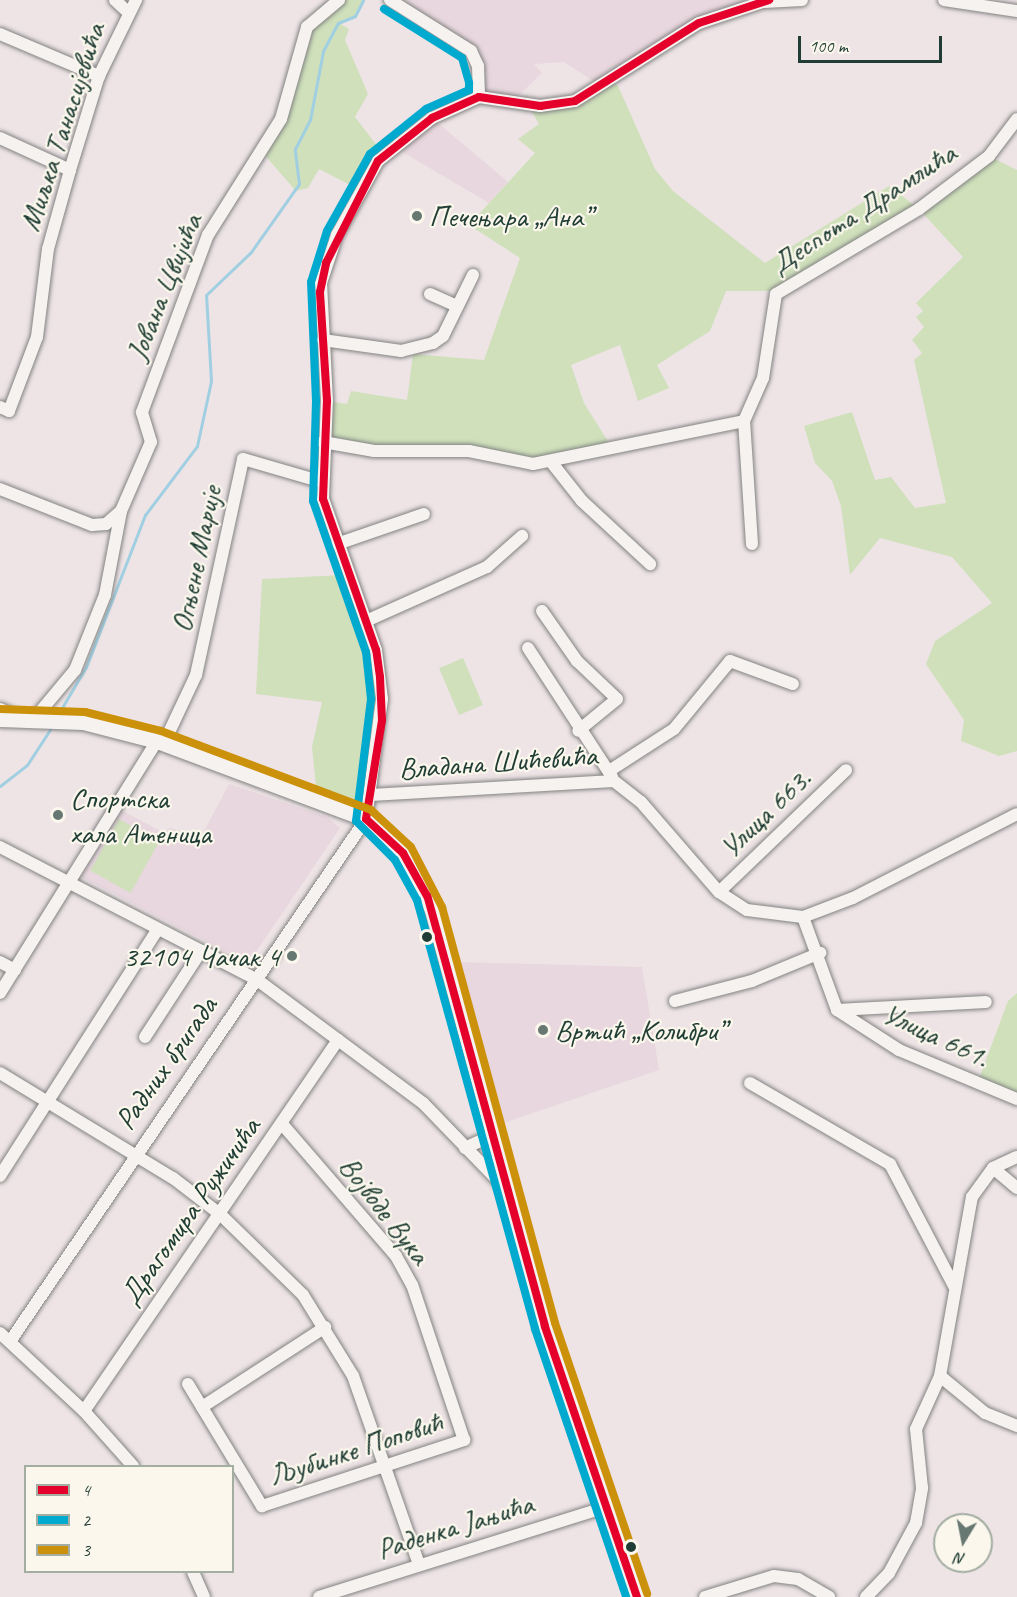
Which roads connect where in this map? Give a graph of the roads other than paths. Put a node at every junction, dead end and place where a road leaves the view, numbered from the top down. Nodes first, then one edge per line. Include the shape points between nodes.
1 (115, 0) edge
2 (136, 0) edge
3 (339, 0) edge
4 (390, 0) edge
5 (802, 0) edge
6 (944, 0) edge
7 (766, 1) edge
8 (1017, 11) edge
9 (128, 12) junction
10 (0, 34) edge
11 (99, 76) junction
12 (479, 97) junction
13 (1017, 119) edge
14 (0, 138) edge
15 (70, 170) junction
16 (473, 275) dead end
17 (430, 294) dead end
18 (457, 306) junction
19 (323, 340) junction
20 (5, 409) edge
21 (744, 421) junction
22 (323, 442) junction
23 (552, 463) junction
24 (322, 482) junction
25 (0, 489) edge
26 (121, 511) junction
27 (424, 514) dead end
28 (522, 536) dead end
29 (337, 544) junction
30 (752, 544) dead end
31 (650, 564) dead end
32 (542, 611) dead end
33 (366, 621) junction
34 (528, 648) dead end
35 (793, 684) dead end
36 (0, 709) edge
37 (0, 719) edge
38 (31, 719) junction
39 (578, 731) junction
40 (160, 742) junction
41 (846, 770) dead end
42 (612, 776) junction
43 (371, 795) junction
44 (1017, 814) edge
45 (366, 819) junction
46 (0, 847) edge
47 (69, 882) junction
48 (719, 892) junction
49 (803, 917) junction
50 (158, 929) junction
51 (201, 951) junction
52 (820, 953) junction
53 (0, 962) edge
54 (15, 970) junction
55 (256, 979) junction
56 (0, 993) edge
57 (675, 1001) dead end
58 (986, 1002) dead end
59 (837, 1010) junction
60 (145, 1037) dead end
61 (338, 1040) junction
62 (0, 1073) edge
63 (750, 1083) dead end
64 (47, 1099) junction
65 (1017, 1099) edge
66 (282, 1124) junction
67 (491, 1136) junction
68 (465, 1148) junction
69 (135, 1153) junction
70 (1017, 1157) edge
71 (993, 1168) junction
72 (0, 1176) edge
73 (1017, 1188) edge
74 (506, 1190) junction
75 (220, 1214) junction
76 (955, 1289) junction
77 (325, 1327) junction
78 (6, 1336) edge
79 (940, 1376) junction
80 (188, 1384) dead end
81 (202, 1407) junction
82 (84, 1411) junction
83 (1016, 1424) edge
84 (464, 1440) joint
85 (131, 1465) edge
86 (384, 1469) junction
87 (607, 1507) junction
88 (418, 1562) junction
89 (193, 1573) edge
90 (204, 1597) edge
91 (319, 1597) edge
92 (637, 1597) edge
93 (705, 1597) edge
94 (829, 1597) edge
95 (866, 1597) edge

1 - 9 street
2 - 9 street, Миљка Танасијевића
3 - 26 street, Јована Цвијића via 307,27 281,119 208,235 142,412 151,442
4 - 12 street via 471,51 478,66
5 - 7 street
6 - 8 street
7 - 12 street via 699,23 575,101 540,106
9 - 11 street, Миљка Танасијевића
10 - 11 street
11 - 15 street, Миљка Танасијевића
12 - 19 street via 410,133 378,161 360,190 322,274
13 - 21 street, Деспота Драмлића via 989,156 919,209 776,294 764,378
14 - 15 street
15 - 20 street, Миљка Танасијевића via 48,249 37,337
16 - 18 street
17 - 18 street
18 - 19 street via 438,340 408,351
19 - 22 street
21 - 23 street
21 - 30 street, Деспота Драмлића
22 - 23 street via 374,451 469,451 513,463
22 - 24 street
23 - 31 street via 582,501
24 - 29 street
24 - 40 street, Огњене Марије via 243,459 196,675
25 - 26 street via 92,525 106,524
26 - 38 street, Јована Цвијића via 105,595 75,670
27 - 29 street
28 - 33 street via 487,567
29 - 33 street
32 - 39 street via 577,661 616,699
33 - 43 street via 382,699
34 - 39 street
35 - 42 street via 730,661 674,729
36 - 38 street
37 - 38 main road
38 - 40 main road via 67,721
39 - 42 street
40 - 45 main road
40 - 47 street
41 - 48 street, Улица 663.
42 - 43 street, Владана Шићевића
42 - 48 street, Владана Шићевића via 641,802
43 - 45 street
44 - 49 street, Владана Шићевића via 853,898
45 - 55 street, Радних бригада
45 - 67 main road via 403,853 427,896
46 - 47 street
47 - 50 street
47 - 54 street
48 - 49 street, Владана Шићевића via 747,910
49 - 52 street, Улица 661.
50 - 51 street
50 - 64 street
51 - 55 street
51 - 60 street
52 - 57 street via 752,981
52 - 59 street, Улица 661. via 823,984
53 - 54 street
54 - 56 street
55 - 61 street
55 - 69 street, Радних бригада
58 - 59 street, Улица 661.
59 - 65 street, Улица 661. via 898,1050
61 - 66 street, Драгомира Ружичића
61 - 68 street via 423,1103
62 - 64 street
63 - 76 street via 890,1164
64 - 69 street
64 - 72 street
66 - 75 street, Драгомира Ружичића
66 - 84 street, Војводе Вука via 396,1256 412,1285
67 - 68 street
67 - 74 main road
68 - 74 street
69 - 75 street
69 - 78 street, Радних бригада
70 - 71 street
71 - 73 street
71 - 76 street via 972,1197 958,1249
74 - 87 main road
75 - 77 street via 303,1295
75 - 82 street, Драгомира Ружичића
76 - 79 street
77 - 81 street
77 - 86 street via 353,1376
78 - 82 street
79 - 83 street via 985,1413
79 - 95 street via 916,1429 922,1488 916,1523 889,1573
80 - 81 street, Љубинке Поповић
81 - 86 street, Љубинке Поповић via 262,1506
82 - 85 street
84 - 86 street, Љубинке Поповић
86 - 88 street
87 - 88 street, Раденка Јањића
87 - 92 main road
88 - 91 street, Раденка Јањића
89 - 90 street
93 - 94 street via 774,1576 798,1579

